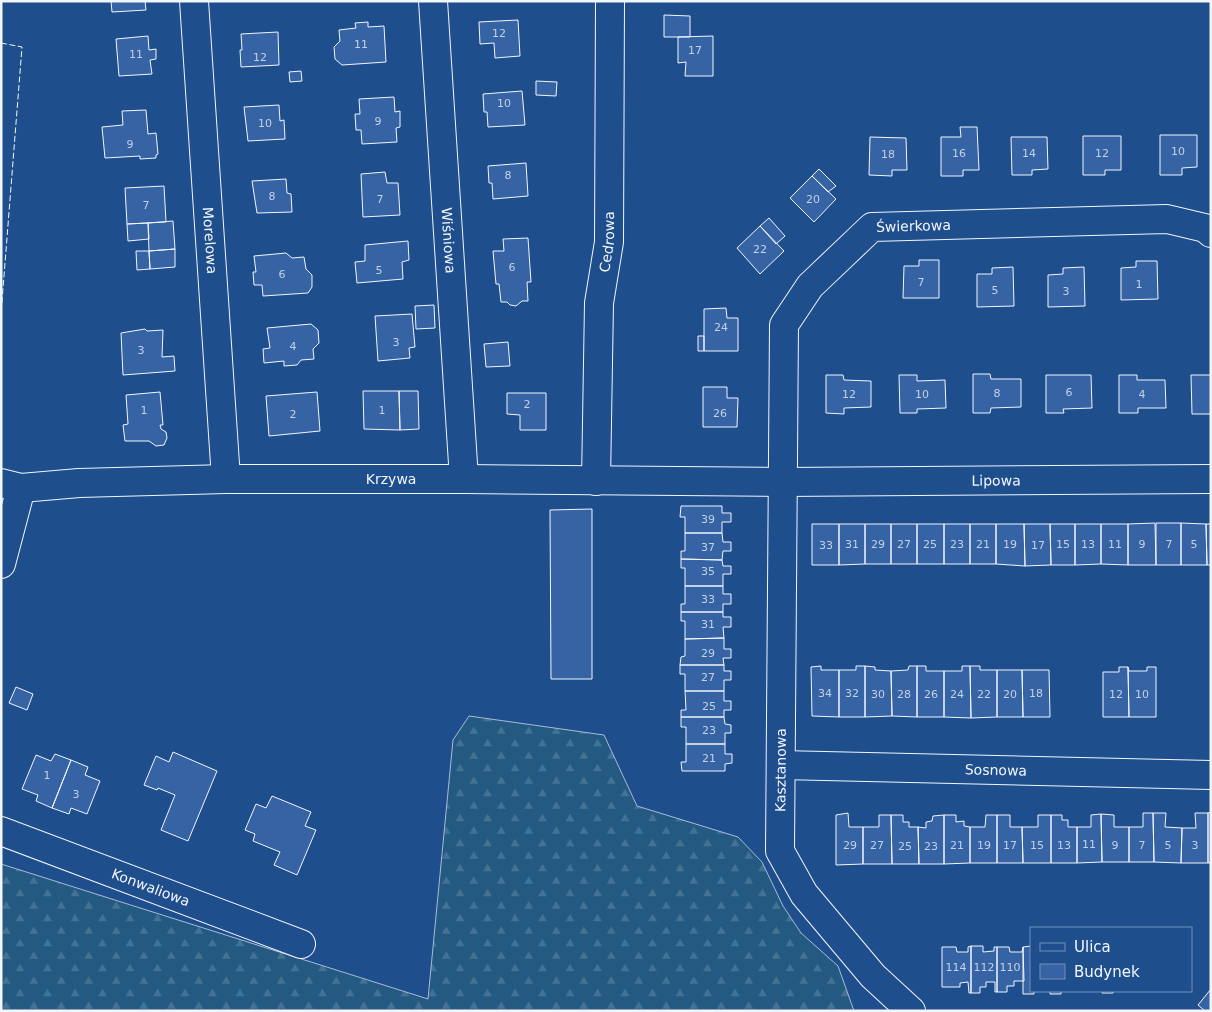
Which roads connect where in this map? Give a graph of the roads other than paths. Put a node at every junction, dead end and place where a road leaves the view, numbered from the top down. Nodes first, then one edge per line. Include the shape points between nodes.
1 (194, 1) edge
2 (433, 1) edge
3 (610, 1) edge
4 (1211, 232) edge
5 (1211, 478) edge
6 (226, 479) junction
7 (464, 479) junction
8 (596, 481) junction
9 (782, 482) junction
10 (11, 485) edge
11 (1, 564) edge
12 (781, 765) junction
13 (1211, 775) edge
14 (1, 831) edge
15 (301, 944) dead end
16 (911, 1011) edge

1 - 6 street, Morelowa
2 - 7 street, Wiśniowa
3 - 8 street, Cedrowa via 609,242 599,303
4 - 9 street, Świerkowa via 1168,220 872,227 810,286 784,325
5 - 9 street, Lipowa
6 - 7 street, Krzywa
6 - 10 street, Krzywa
7 - 8 street, Krzywa
8 - 9 street, Krzywa
9 - 12 street, Kasztanowa
10 - 11 street
12 - 13 street, Sosnowa
12 - 16 street, Kasztanowa via 780,851 804,894 872,976
14 - 15 street, Konwaliowa

